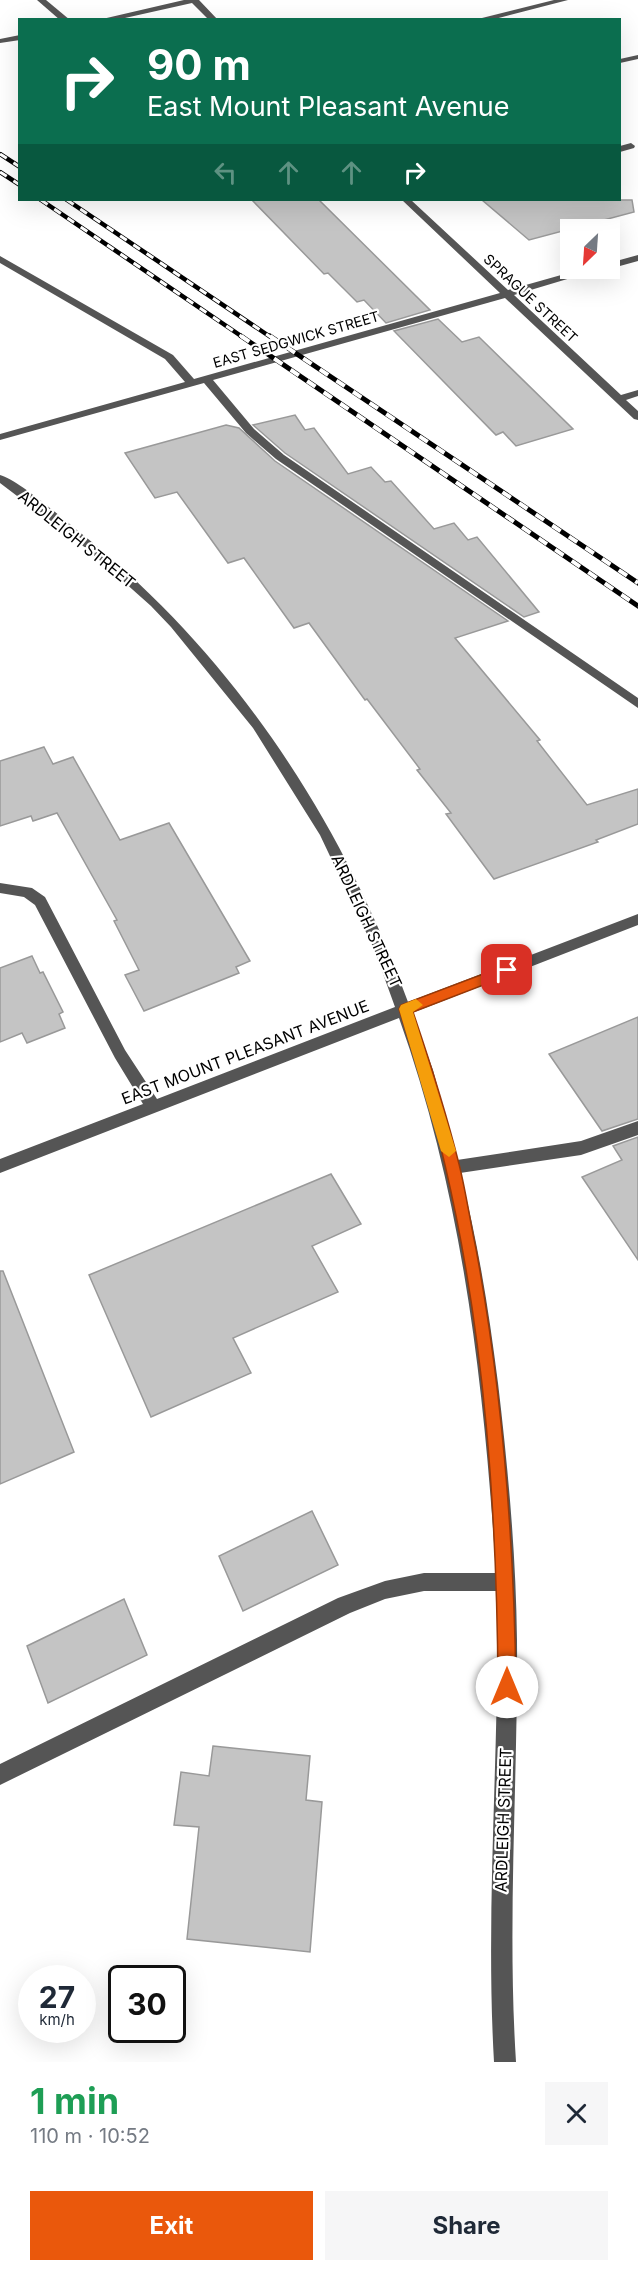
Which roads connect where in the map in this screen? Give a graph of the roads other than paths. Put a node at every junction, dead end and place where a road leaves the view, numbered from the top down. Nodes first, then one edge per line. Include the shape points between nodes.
1 (41, 0) edge
2 (194, 0) edge
3 (564, 0) edge
4 (64, 18) edge
5 (111, 18) edge
6 (212, 18) edge
7 (487, 18) edge
8 (18, 37) edge
9 (0, 41) edge
10 (638, 57) edge
11 (621, 62) edge
12 (631, 146) dead end
13 (621, 149) edge
14 (408, 202) edge
15 (638, 258) edge
16 (0, 259) edge
17 (620, 263) edge
18 (560, 279) edge
19 (507, 294) junction
20 (206, 379) junction
21 (192, 383) junction
22 (638, 393) edge
23 (619, 399) junction
24 (638, 417) edge
25 (0, 437) edge
26 (0, 478) edge
27 (638, 704) edge
28 (0, 888) edge
29 (638, 919) edge
30 (405, 1009) junction
31 (154, 1107) junction
32 (638, 1128) edge
33 (0, 1166) edge
34 (453, 1167) junction
35 (506, 1582) junction
36 (0, 1775) edge
37 (505, 2062) edge

1 - 4 street
2 - 5 street
2 - 6 street
3 - 7 street
8 - 9 street
10 - 11 street
12 - 13 street
14 - 19 street, SPRAGUE STREET
15 - 17 street
16 - 21 street via 169,357
18 - 19 street, EAST SEDGWICK STREET
19 - 20 street, EAST SEDGWICK STREET
19 - 23 street, SPRAGUE STREET
20 - 21 street, EAST SEDGWICK STREET
20 - 27 street via 250,431 280,457
21 - 25 street, EAST SEDGWICK STREET
22 - 23 street
23 - 24 street, SPRAGUE STREET
26 - 30 street, ARDLEIGH STREET via 128,577 226,683 269,741 333,847 376,935
28 - 31 street via 27,892 40,901 120,1054
29 - 30 street, EAST MOUNT PLEASANT AVENUE
30 - 31 street, EAST MOUNT PLEASANT AVENUE
30 - 34 street, ARDLEIGH STREET
31 - 33 street, EAST MOUNT PLEASANT AVENUE
32 - 34 street via 582,1148
34 - 35 street, ARDLEIGH STREET via 494,1408
35 - 36 street via 424,1582 385,1590 345,1605
35 - 37 street, ARDLEIGH STREET via 507,1698 499,1942

